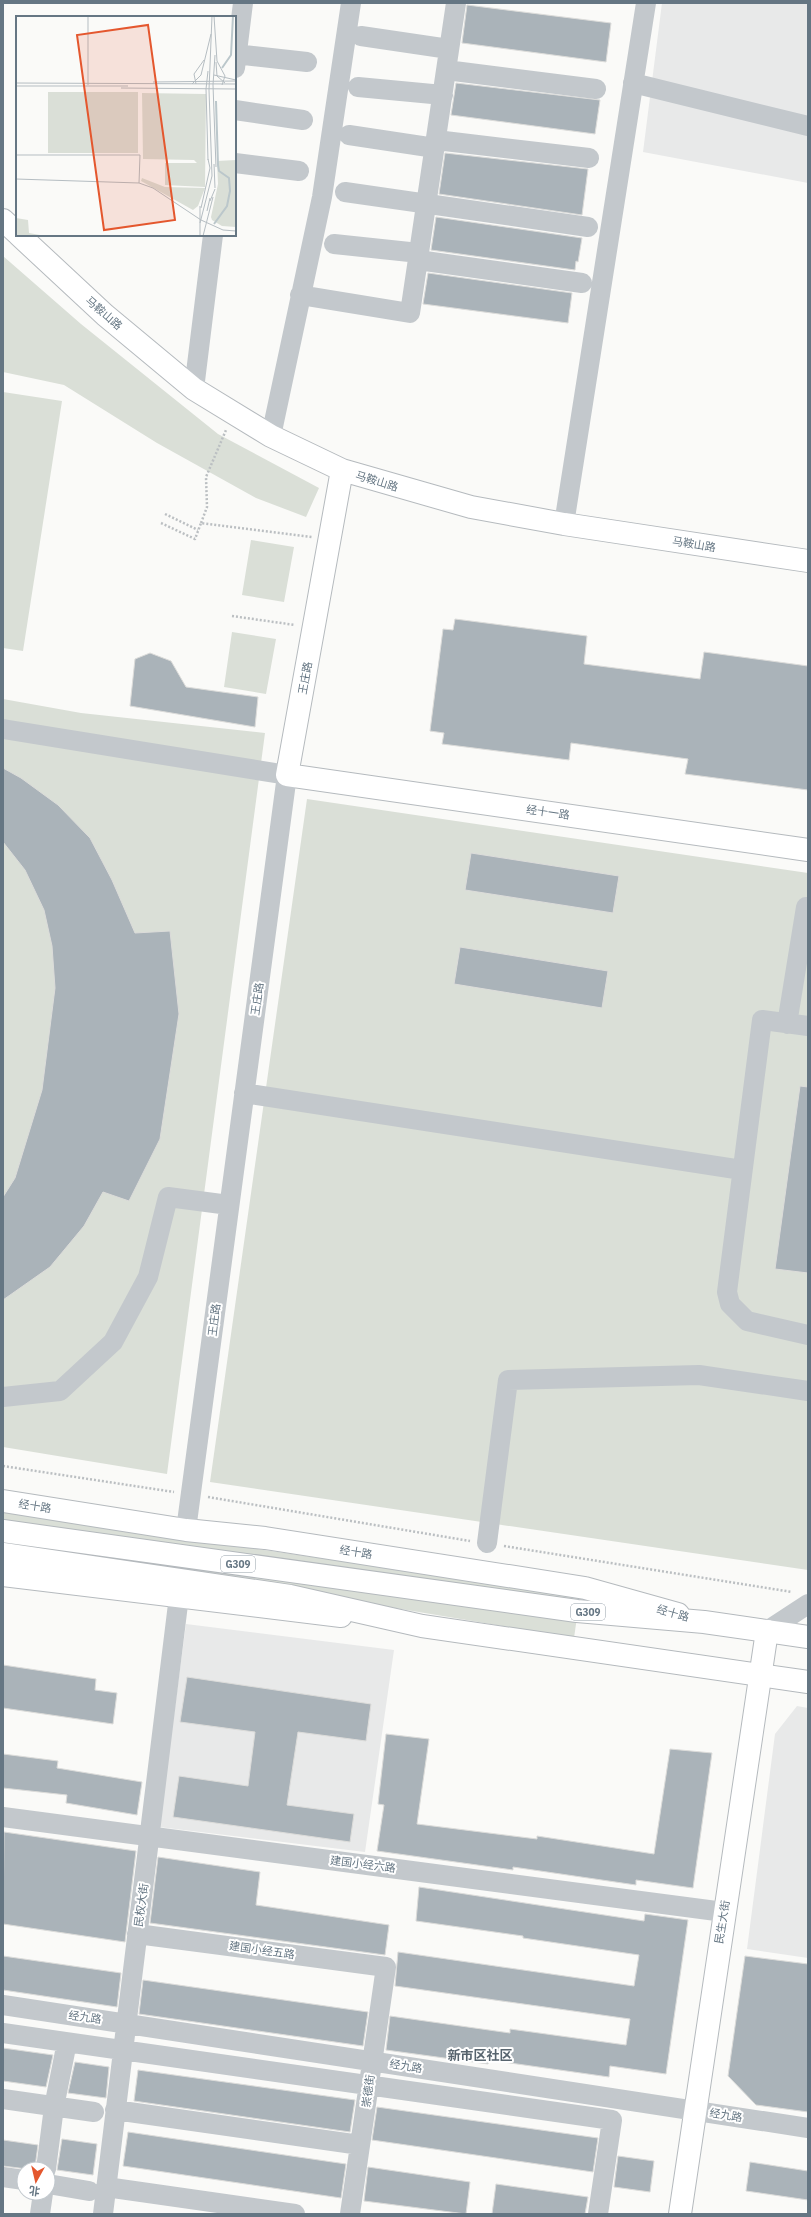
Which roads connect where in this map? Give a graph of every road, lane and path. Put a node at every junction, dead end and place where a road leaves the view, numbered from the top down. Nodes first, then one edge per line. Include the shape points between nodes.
1 (243, 3) edge
2 (351, 3) edge
3 (456, 3) edge
4 (646, 3) edge
5 (362, 36) dead end
6 (449, 49) junction
7 (236, 59) edge
8 (308, 62) dead end
9 (446, 70) junction
10 (633, 83) junction
11 (358, 87) dead end
12 (596, 89) dead end
13 (443, 95) junction
14 (236, 110) edge
15 (304, 120) dead end
16 (808, 126) edge
17 (349, 135) dead end
18 (435, 144) junction
19 (589, 158) dead end
20 (236, 163) edge
21 (299, 171) dead end
22 (345, 192) dead end
23 (426, 204) junction
24 (3, 220) edge
25 (588, 227) dead end
26 (16, 232) edge
27 (20, 236) edge
28 (214, 236) edge
29 (334, 244) dead end
30 (419, 257) junction
31 (582, 283) dead end
32 (300, 295) junction
33 (194, 389) junction
34 (226, 410) junction
35 (271, 436) junction
36 (342, 470) junction
37 (165, 514) dead end
38 (161, 522) dead end
39 (201, 523) junction
40 (564, 524) junction
41 (198, 530) junction
42 (316, 531) dead end
43 (808, 561) edge
44 (232, 616) dead end
45 (296, 625) dead end
46 (3, 729) edge
47 (288, 775) junction
48 (808, 850) edge
49 (808, 907) edge
50 (787, 1024) junction
51 (808, 1026) edge
52 (244, 1093) junction
53 (742, 1170) junction
54 (229, 1205) junction
55 (808, 1335) edge
56 (808, 1391) edge
57 (3, 1397) edge
58 (3, 1466) edge
59 (191, 1494) junction
60 (3, 1501) edge
61 (186, 1530) junction
62 (3, 1531) edge
63 (488, 1543) junction
64 (3, 1554) edge
65 (3, 1575) edge
66 (179, 1596) junction
67 (800, 1598) edge
68 (704, 1622) junction
69 (422, 1626) junction
70 (767, 1631) junction
71 (808, 1637) edge
72 (760, 1675) junction
73 (808, 1682) edge
74 (3, 1817) edge
75 (150, 1836) junction
76 (724, 1912) junction
77 (137, 1934) junction
78 (386, 1967) joint
79 (3, 2005) edge
80 (126, 2023) junction
81 (3, 2033) edge
82 (123, 2050) junction
83 (65, 2052) dead end
84 (372, 2060) junction
85 (369, 2085) junction
86 (3, 2100) edge
87 (54, 2107) junction
88 (115, 2110) junction
89 (694, 2110) junction
90 (94, 2112) dead end
91 (808, 2128) edge
92 (360, 2145) junction
93 (47, 2161) edge
94 (3, 2177) edge
95 (16, 2179) edge
96 (56, 2185) edge
97 (98, 2189) junction
98 (42, 2201) edge
99 (40, 2214) edge
100 (103, 2214) edge
101 (295, 2214) edge
102 (350, 2214) edge
103 (598, 2214) edge
104 (680, 2214) edge

1 - 7 street
2 - 32 street via 322,197
3 - 6 street
4 - 10 street
5 - 6 street
6 - 9 street
7 - 8 street
9 - 12 street
9 - 13 street
10 - 16 street
10 - 40 street
11 - 13 street
13 - 18 street
14 - 15 street
17 - 18 street
18 - 19 street
18 - 23 street
20 - 21 street
22 - 23 street
23 - 25 street
23 - 30 street
24 - 26 main road, 马鞍山路
27 - 33 main road, 马鞍山路 via 105,315
28 - 33 street
29 - 30 street
30 - 31 street
30 - 32 street via 410,313
32 - 35 street
33 - 34 main road, 马鞍山路
34 - 35 main road, 马鞍山路
34 - 39 path via 226,432 206,477 207,507
35 - 36 main road, 马鞍山路
36 - 40 main road, 马鞍山路 via 467,506
36 - 47 main road, 王庄路
37 - 41 path
38 - 41 path via 195,539
39 - 41 path
39 - 42 path via 314,537
40 - 43 main road, 马鞍山路
44 - 45 path
46 - 47 street
47 - 48 main road, 经十一路
47 - 52 street, 王庄路
49 - 50 street
50 - 51 street
50 - 53 street via 762,1020
52 - 53 street
52 - 54 street, 王庄路
53 - 55 street via 727,1292 730,1304 747,1321
54 - 57 street via 168,1197 148,1277 113,1342 60,1391
54 - 59 street, 王庄路
56 - 63 street via 698,1375 508,1380
58 - 59 path
59 - 61 street, 王庄路
59 - 63 path
60 - 61 main road, 经十路
61 - 68 main road, 经十路 via 265,1538 585,1588
62 - 68 main road, 经十路 / G309 via 577,1611
63 - 67 path
64 - 69 main road, G309 via 290,1596
65 - 66 main road
66 - 69 main road
66 - 75 street, 民权大街
67 - 70 street
68 - 70 main road, 经十路 / G309
69 - 72 main road, G309
70 - 71 main road, 经十路 / G309
70 - 72 main road, 民生大街
72 - 73 main road, G309
72 - 76 main road, 民生大街
74 - 75 street, 建国小经六路
75 - 76 street, 建国小经六路
75 - 77 street, 民权大街
76 - 89 main road, 民生大街
77 - 78 street, 建国小经五路
77 - 80 street, 民权大街
78 - 84 street, 崇德街
79 - 80 street, 经九路
80 - 82 street, 民权大街
80 - 84 street, 经九路
81 - 82 street
82 - 85 street
82 - 88 street, 民权大街
83 - 87 street
84 - 85 street, 崇德街
84 - 89 street, 经九路
85 - 92 street, 崇德街
85 - 103 street via 612,2120
86 - 87 street
87 - 90 street
87 - 93 street
88 - 92 street
88 - 97 street, 民权大街
89 - 91 street, 经九路
89 - 104 main road, 民生大街
92 - 102 street, 崇德街
94 - 95 street
96 - 97 street
97 - 100 street, 民权大街
97 - 101 street
98 - 99 street

